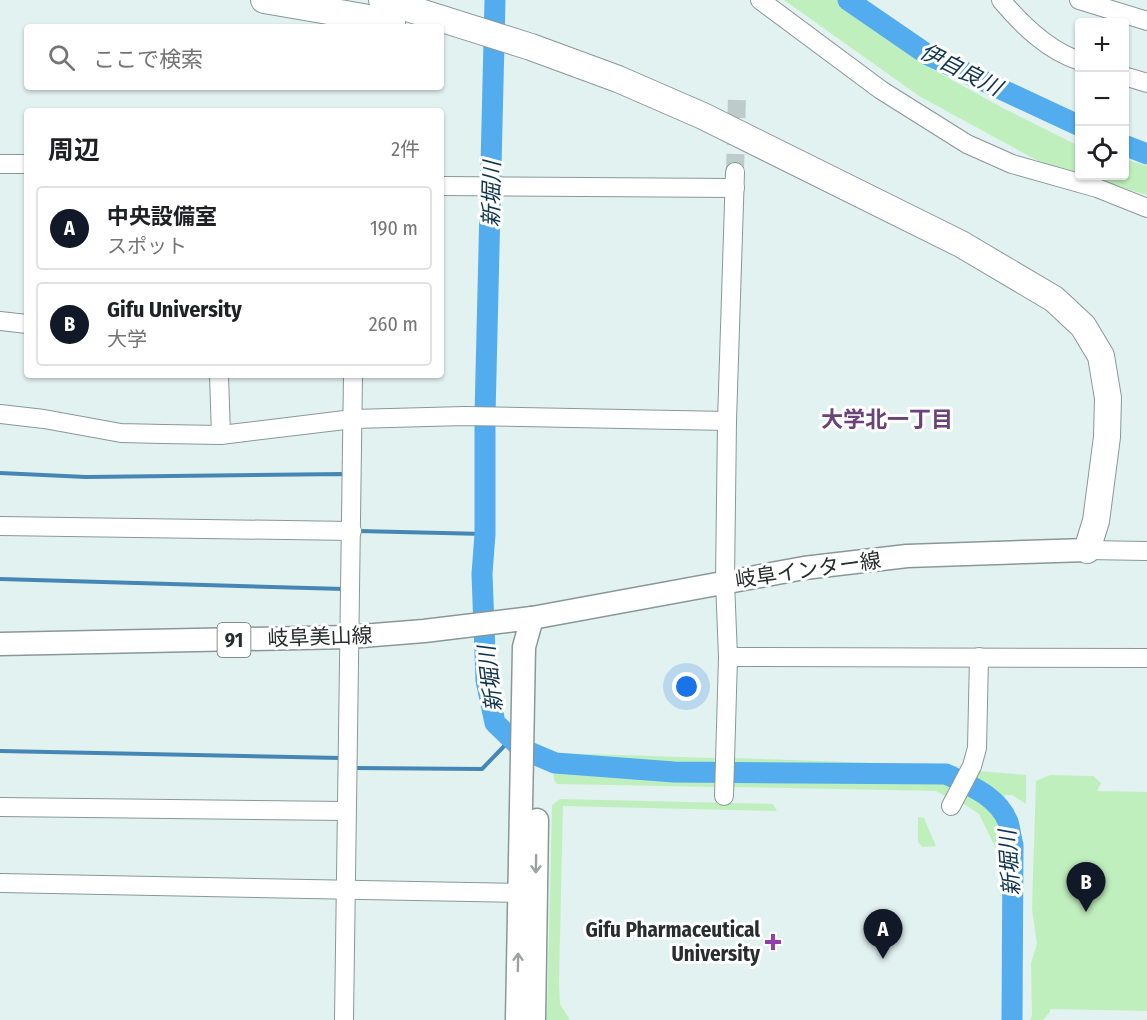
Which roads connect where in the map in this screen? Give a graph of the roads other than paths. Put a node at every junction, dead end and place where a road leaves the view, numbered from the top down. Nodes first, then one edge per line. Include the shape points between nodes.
1 (264, 0) edge
2 (332, 0) edge
3 (760, 0) edge
4 (1001, 0) edge
5 (1079, 0) edge
6 (395, 16) edge
7 (1147, 21) edge
8 (424, 24) edge
9 (444, 29) edge
10 (444, 36) edge
11 (468, 36) junction
12 (1075, 60) edge
13 (1129, 77) edge
14 (1147, 83) edge
15 (0, 164) edge
16 (24, 164) edge
17 (444, 186) edge
18 (1147, 208) edge
19 (0, 321) edge
20 (24, 324) edge
21 (219, 378) edge
22 (353, 378) edge
23 (0, 414) edge
24 (353, 419) junction
25 (727, 421) junction
26 (221, 435) junction
27 (0, 526) edge
28 (352, 531) junction
29 (1087, 550) junction
30 (1147, 550) edge
31 (725, 581) junction
32 (532, 618) junction
33 (349, 637) junction
34 (0, 644) edge
35 (728, 657) junction
36 (979, 657) junction
37 (1147, 658) edge
38 (530, 782) junction
39 (724, 796) dead end
40 (951, 806) dead end
41 (0, 807) edge
42 (346, 811) junction
43 (0, 883) edge
44 (345, 890) junction
45 (520, 893) junction
46 (344, 1020) edge
47 (517, 1020) edge
48 (534, 1020) edge

1 - 6 highway
2 - 6 highway
3 - 18 street via 881,90 967,144 1012,164 1097,188
4 - 12 street via 1040,40
5 - 7 street
6 - 8 highway
9 - 11 highway
10 - 11 highway
11 - 29 highway via 618,79 703,116 961,243 1054,299 1083,326 1101,356 1108,398 1096,521
13 - 14 street
15 - 16 street
17 - 25 street via 735,180
19 - 20 street
21 - 26 street
22 - 24 street
23 - 26 street via 121,433
24 - 25 street via 465,416
24 - 26 street
24 - 28 street
25 - 31 street
27 - 28 street
28 - 33 street
29 - 30 street
29 - 31 main road, 岐阜インター線 via 907,556
31 - 32 main road, 岐阜インター線
31 - 35 street
32 - 33 main road, 岐阜美山線 / 91 via 468,628
32 - 38 main road via 524,647
33 - 34 main road, 岐阜美山線 / 91
33 - 42 street
35 - 36 street
35 - 39 street
36 - 37 street
36 - 40 street via 977,748
38 - 45 main road
38 -> 48 main road
41 - 42 street
42 - 44 street
43 - 44 street
44 - 45 street
44 - 46 street
47 -> 45 main road

